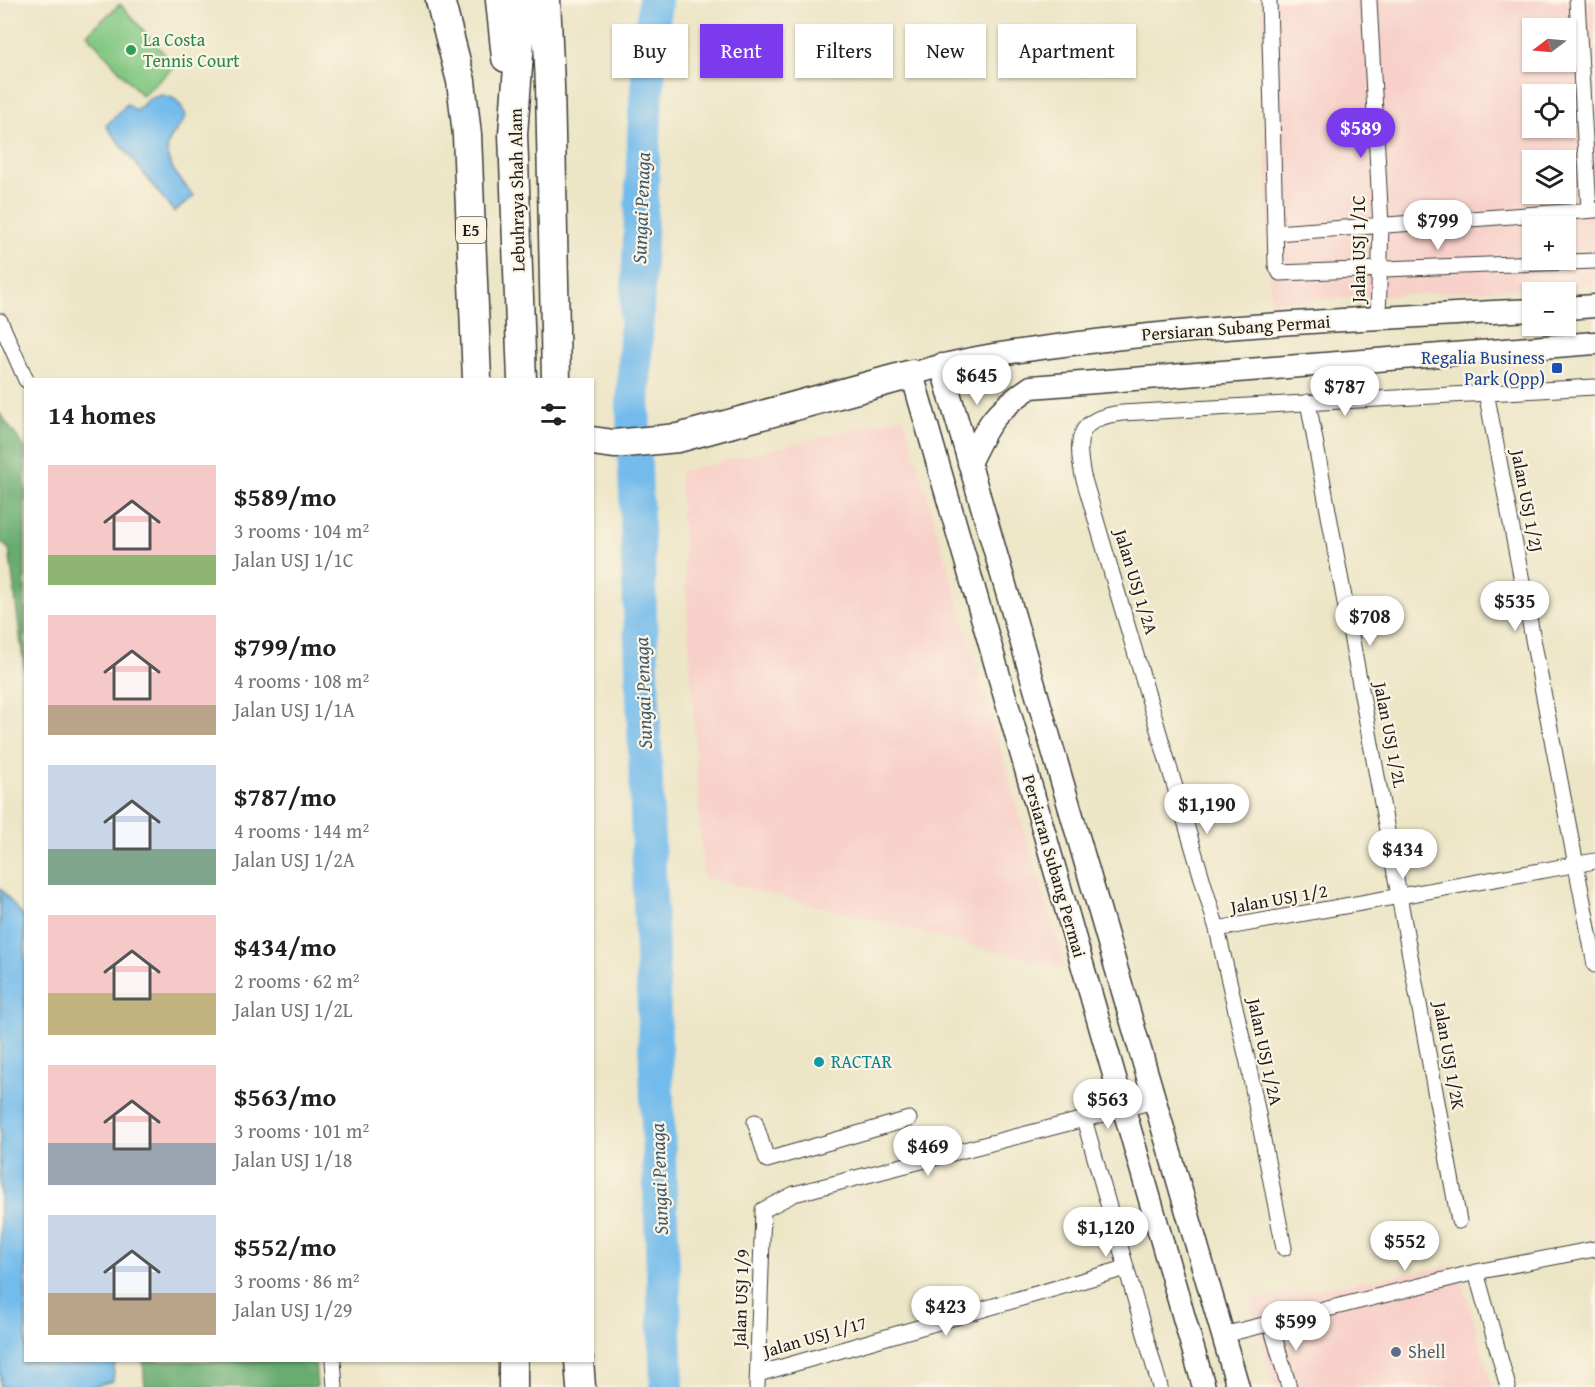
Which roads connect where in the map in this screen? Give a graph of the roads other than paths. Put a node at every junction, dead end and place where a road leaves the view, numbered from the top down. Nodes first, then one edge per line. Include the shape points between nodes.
1 (440, 0) edge
2 (452, 0) edge
3 (500, 0) edge
4 (523, 0) edge
5 (546, 0) edge
6 (1269, 0) edge
7 (1369, 0) edge
8 (1577, 0) edge
9 (461, 81) junction
10 (513, 134) junction
11 (1592, 210) edge
12 (1381, 226) junction
13 (1275, 233) junction
14 (1595, 261) edge
15 (1380, 270) junction
16 (1595, 306) edge
17 (1576, 307) edge
18 (1522, 311) edge
19 (1378, 318) junction
20 (0, 321) edge
21 (1595, 343) edge
22 (941, 365) junction
23 (912, 374) junction
24 (25, 378) edge
25 (477, 378) edge
26 (522, 378) edge
27 (556, 378) edge
28 (1595, 387) edge
29 (1486, 392) junction
30 (1308, 402) junction
31 (594, 441) edge
32 (969, 463) junction
33 (1595, 861) edge
34 (1577, 865) junction
35 (1400, 897) junction
36 (1217, 929) junction
37 (1595, 965) edge
38 (1154, 1101) junction
39 (1124, 1108) junction
40 (909, 1119) dead end
41 (1084, 1119) junction
42 (755, 1122) dead end
43 (1459, 1221) dead end
44 (1284, 1248) dead end
45 (1595, 1249) edge
46 (1126, 1268) junction
47 (1476, 1272) junction
48 (1271, 1326) junction
49 (1223, 1335) junction
50 (333, 1362) edge
51 (513, 1362) edge
52 (560, 1362) edge
53 (579, 1362) edge
54 (758, 1381) edge
55 (335, 1387) edge
56 (513, 1387) edge
57 (561, 1387) edge
58 (581, 1387) edge
59 (1160, 1387) edge
60 (1204, 1387) edge
61 (1238, 1387) edge
62 (1289, 1387) edge
63 (1508, 1387) edge

1 - 9 highway, E5
2 - 9 highway
3 - 10 highway
4 - 10 highway, Lebuhraya Shah Alam
5 - 27 highway
6 - 13 street
7 - 12 street, Jalan USJ 1/1C
8 - 11 street
9 - 25 highway, E5 via 467,135
10 - 26 highway, Lebuhraya Shah Alam
11 - 12 street
12 - 13 street
12 - 15 street, Jalan USJ 1/1C
13 - 15 street via 1280,273
14 - 15 street
15 - 19 street, Jalan USJ 1/1C
16 - 17 main road
18 - 19 main road, Persiaran Subang Permai
19 - 22 main road, Persiaran Subang Permai via 1166,332
20 - 24 street
21 - 32 main road via 1031,387 1003,406 987,425
22 - 23 main road, Persiaran Subang Permai
22 - 32 main road, Persiaran Subang Permai
23 - 31 highway via 678,438 614,444
23 - 39 main road, Persiaran Subang Permai
28 - 29 street, Jalan USJ 1/2A
29 - 30 street, Jalan USJ 1/2A
29 - 34 street, Jalan USJ 1/2J
30 - 35 street, Jalan USJ 1/2L
30 - 36 street, Jalan USJ 1/2A via 1104,415 1085,428 1077,448
32 - 38 main road, Persiaran Subang Permai
33 - 34 street, Jalan USJ 1/2
34 - 35 street, Jalan USJ 1/2
34 - 37 street, Jalan USJ 1/2J
35 - 36 street, Jalan USJ 1/2
35 - 43 street, Jalan USJ 1/2K
36 - 44 street, Jalan USJ 1/2A via 1239,1019
38 - 39 street
38 - 49 main road, Persiaran Subang Permai
39 - 41 street
39 - 60 main road, Persiaran Subang Permai
40 - 42 street via 767,1160
41 - 46 street
41 - 54 street, Jalan USJ 1/9 via 794,1194 764,1210
45 - 47 street
46 - 54 street, Jalan USJ 1/17
46 - 59 street
47 - 48 street
47 - 63 street
48 - 49 street
48 - 62 street
49 - 61 main road, Persiaran Subang Permai
50 - 55 street
51 - 56 highway
52 - 57 highway
53 - 58 highway

